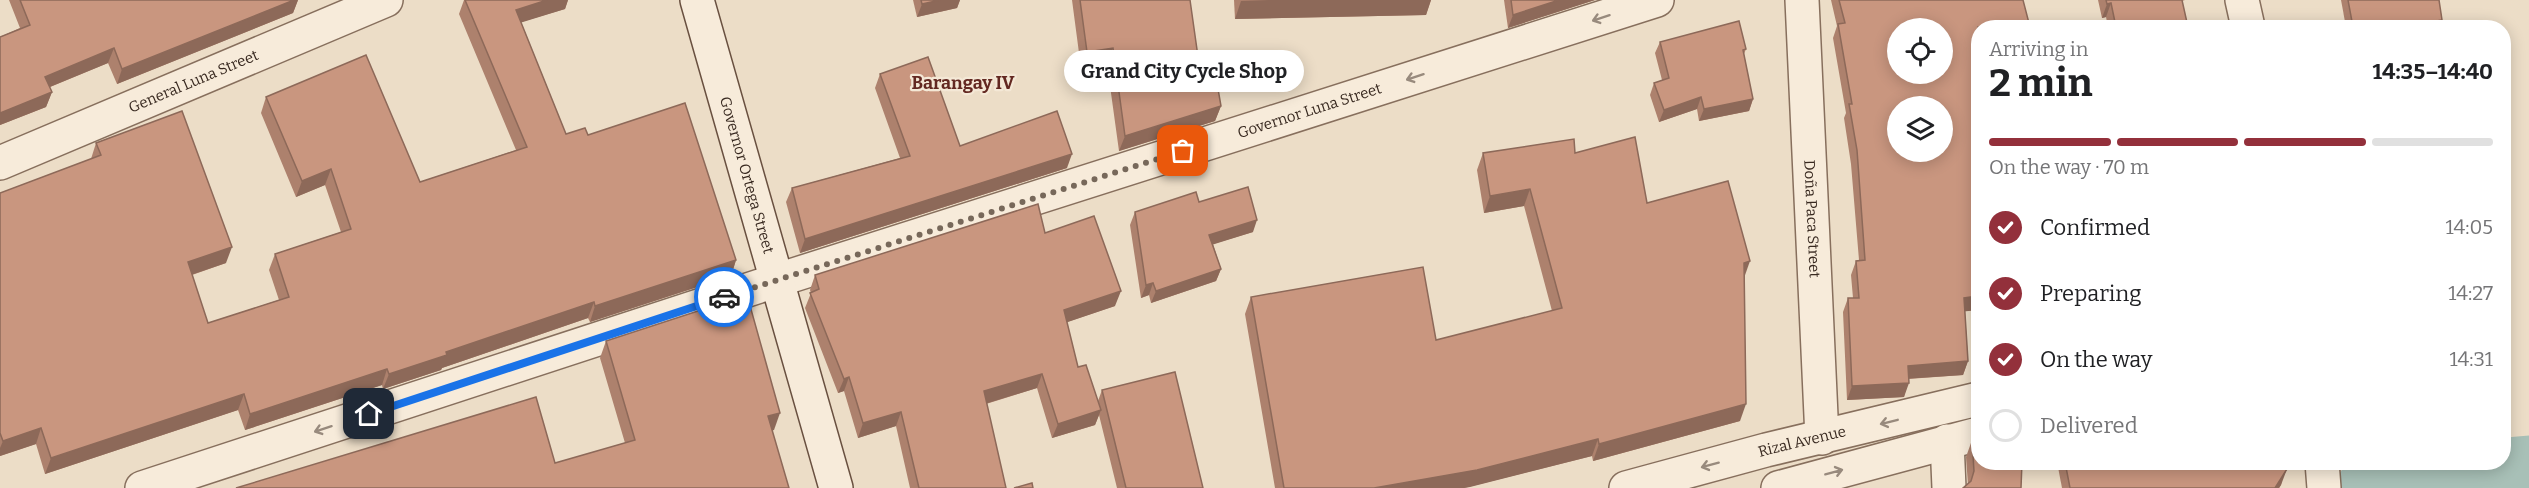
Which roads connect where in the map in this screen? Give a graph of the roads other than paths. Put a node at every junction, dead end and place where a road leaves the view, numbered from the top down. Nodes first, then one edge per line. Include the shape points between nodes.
1 (386, 0) edge
2 (697, 0) edge
3 (1657, 0) edge
4 (1802, 0) edge
5 (2242, 0) edge
6 (2246, 20) edge
7 (0, 164) edge
8 (778, 280) junction
9 (1971, 401) edge
10 (1971, 436) edge
11 (1822, 438) junction
12 (1947, 441) junction
13 (2323, 470) edge
14 (141, 488) edge
15 (836, 488) edge
16 (1626, 488) edge
17 (1778, 488) edge
18 (1949, 488) edge
19 (2324, 488) edge

1 - 7 street, General Luna Street
2 - 8 street, Governor Ortega Street
3 -> 8 street, Governor Luna Street
4 - 11 street, Doña Paca Street
5 - 6 street
8 -> 14 street, Governor Luna Street
8 - 15 street, Governor Ortega Street
9 -> 11 street, Rizal Avenue
10 - 12 street
11 -> 16 street, Rizal Avenue
17 -> 12 street
12 - 18 street
13 - 19 street

